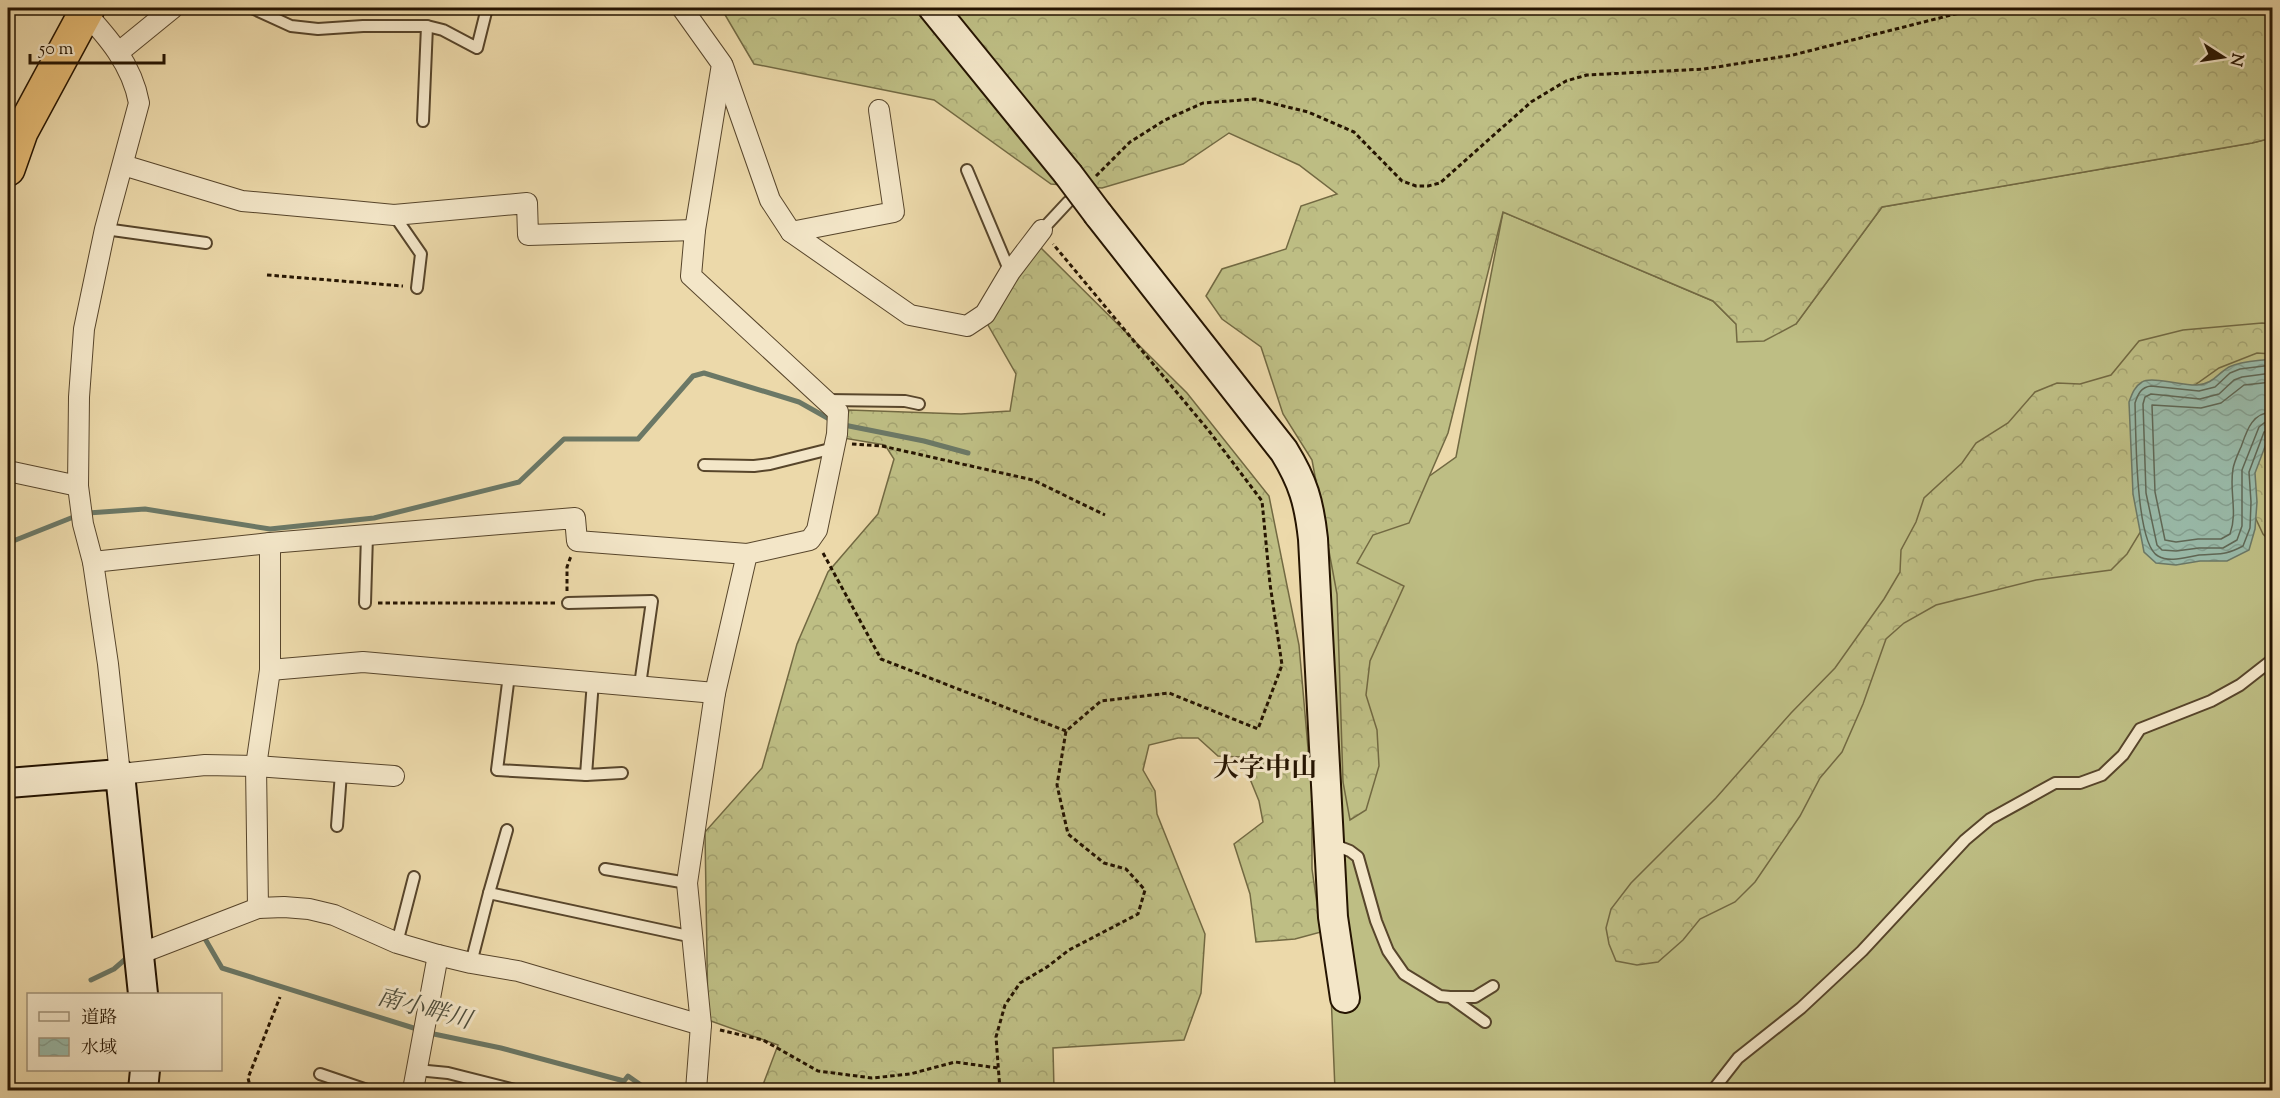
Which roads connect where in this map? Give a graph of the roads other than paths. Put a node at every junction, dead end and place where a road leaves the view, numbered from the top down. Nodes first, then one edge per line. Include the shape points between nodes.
1 (173, 8) edge
2 (252, 8) edge
3 (487, 8) edge
4 (682, 8) edge
5 (933, 8) edge
6 (85, 9) edge
7 (427, 26) junction
8 (119, 52) junction
9 (722, 64) junction
10 (879, 110) dead end
11 (423, 121) dead end
12 (15, 132) edge
13 (123, 165) junction
14 (8, 170) edge
15 (968, 170) dead end
16 (1068, 202) road end
17 (394, 215) junction
18 (105, 229) junction
19 (695, 230) junction
20 (1042, 230) joint
21 (791, 232) junction
22 (206, 243) dead end
23 (1010, 272) junction
24 (417, 288) road end
25 (823, 400) junction
26 (919, 404) dead end
27 (835, 445) junction
28 (704, 465) dead end
29 (8, 471) edge
30 (78, 486) junction
31 (367, 535) junction
32 (270, 543) junction
33 (747, 554) junction
34 (93, 562) junction
35 (365, 603) road end
36 (568, 603) road end
37 (2272, 660) edge
38 (270, 670) junction
39 (509, 675) junction
40 (593, 681) junction
41 (640, 685) junction
42 (716, 693) junction
43 (256, 766) junction
44 (341, 773) junction
45 (622, 773) dead end
46 (120, 774) junction
47 (586, 775) junction
48 (394, 776) dead end
49 (8, 783) edge
50 (337, 826) dead end
51 (507, 830) dead end
52 (1329, 843) junction
53 (605, 869) dead end
54 (414, 877) dead end
55 (687, 883) junction
56 (489, 893) junction
57 (258, 908) junction
58 (693, 938) junction
59 (397, 943) junction
60 (139, 954) junction
61 (438, 955) junction
62 (471, 963) junction
63 (1493, 986) dead end
64 (143, 993) edge
65 (1450, 997) junction
66 (1345, 998) dead end
67 (1485, 1022) dead end
68 (701, 1025) junction
69 (417, 1070) junction
70 (145, 1071) edge
71 (320, 1074) dead end
72 (143, 1090) edge
73 (367, 1090) edge
74 (413, 1090) edge
75 (515, 1090) edge
76 (696, 1090) edge
77 (1713, 1090) edge

1 - 8 street
2 - 7 lane via 291,26 318,29
3 - 7 lane via 477,48
4 - 9 street
5 - 52 street, bridge via 1068,174 1298,474 1309,505 1313,539
6 - 8 street
6 - 12 highway
7 - 11 lane
8 - 13 street via 136,85 140,103
9 - 19 street
9 - 21 street via 770,200
10 - 21 street via 894,212
12 - 14 highway
13 - 17 street via 242,201
13 - 18 street
15 - 23 lane
16 - 20 lane
17 - 19 street via 527,203 528,235
17 - 24 lane via 421,254
18 - 22 lane
18 - 30 street via 84,329
19 - 25 street via 691,276
20 - 23 street
21 - 23 street via 910,315 967,326 985,314
25 - 26 lane
25 - 27 street via 838,412
27 - 28 lane via 770,464
27 - 33 street via 817,530 810,540
29 - 30 street
30 - 34 street
31 - 32 street
31 - 33 street via 575,518 577,541
31 - 35 lane
32 - 34 street
32 - 38 street
33 - 42 street
34 - 46 street
36 - 41 lane via 652,601
37 - 77 lane via 2211,701 2140,729 2123,755 2102,775 2080,783 2055,783 1990,819 1965,840 1862,951 1801,1008 1738,1058
38 - 39 street via 363,662
38 - 43 street
39 - 40 street
39 - 47 lane via 497,770
40 - 41 street
40 - 47 lane
41 - 42 street
42 - 55 street
43 - 44 street
43 - 46 street via 205,765
43 - 57 street
44 - 48 street
44 - 50 lane
45 - 47 lane
46 - 49 street
46 - 60 street
51 - 56 lane
52 - 65 lane via 1358,857 1376,921 1388,951 1404,974 1440,996
52 - 66 street
53 - 55 lane
54 - 59 lane
55 - 58 street
56 - 58 lane
56 - 62 lane
57 - 59 street via 326,913
57 - 60 street
58 - 68 street
59 - 61 street
60 - 64 street
61 - 62 street
61 - 69 street
62 - 68 street via 518,971
63 - 65 lane via 1475,997
65 - 67 lane
68 - 76 street
69 - 74 street
69 - 75 lane via 448,1073
70 - 72 street
71 - 73 lane

